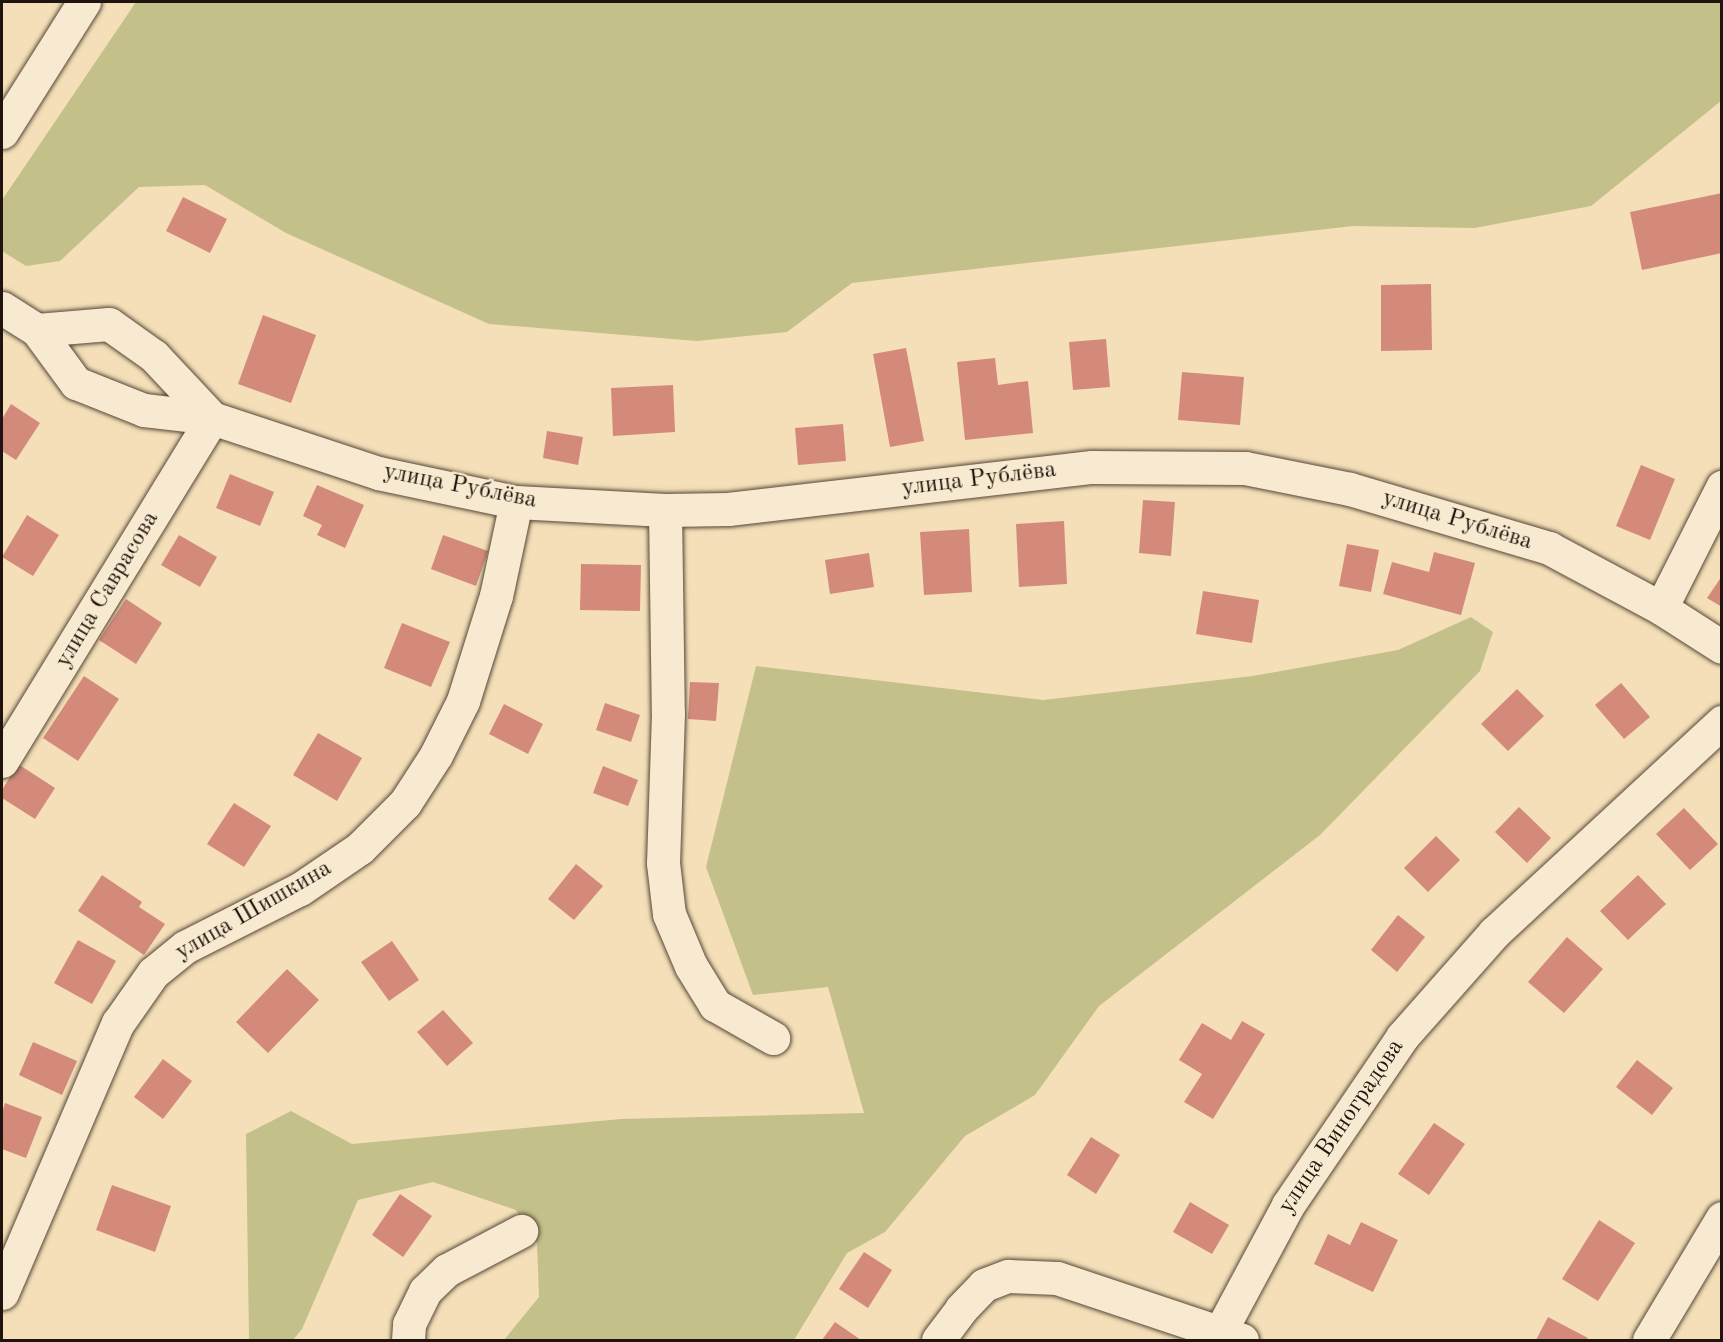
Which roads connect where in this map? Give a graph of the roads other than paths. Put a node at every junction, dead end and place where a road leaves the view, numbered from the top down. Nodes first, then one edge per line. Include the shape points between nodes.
1 (84, 2) edge
2 (2, 132) edge
3 (2, 308) edge
4 (37, 330) junction
5 (212, 418) junction
6 (1722, 487) edge
7 (516, 502) junction
8 (665, 510) junction
9 (1661, 608) junction
10 (1722, 647) edge
11 (1722, 722) edge
12 (2, 760) edge
13 (773, 1038) dead end
14 (1722, 1218) edge
15 (521, 1231) dead end
16 (2, 1293) edge
17 (1231, 1336) edge
18 (408, 1341) edge
19 (938, 1341) edge
20 (1649, 1341) edge

1 - 2 street
3 - 4 street
4 - 5 street, улица Рублёва via 76,382 144,410
4 - 5 street via 109,324 154,356
5 - 7 street, улица Рублёва via 378,473
5 - 12 street, улица Саврасова
6 - 9 street
7 - 8 street, улица Рублёва
7 - 16 street, улица Шишкина via 496,597 469,680 436,755 405,802 360,848 300,889 185,947 153,973 118,1023
8 - 9 street, улица Рублёва via 728,509 839,498 944,482 1092,467 1245,468 1350,489 1549,548
8 - 13 street via 668,713 663,863 669,914 691,966 716,1005
9 - 10 street, улица Рублёва
11 - 17 street, улица Виноградова via 1494,933 1402,1037 1288,1205
14 - 20 street
15 - 18 street via 447,1270 425,1291 410,1324
17 - 19 street, улица Виноградова via 1057,1278 1008,1275 984,1286

